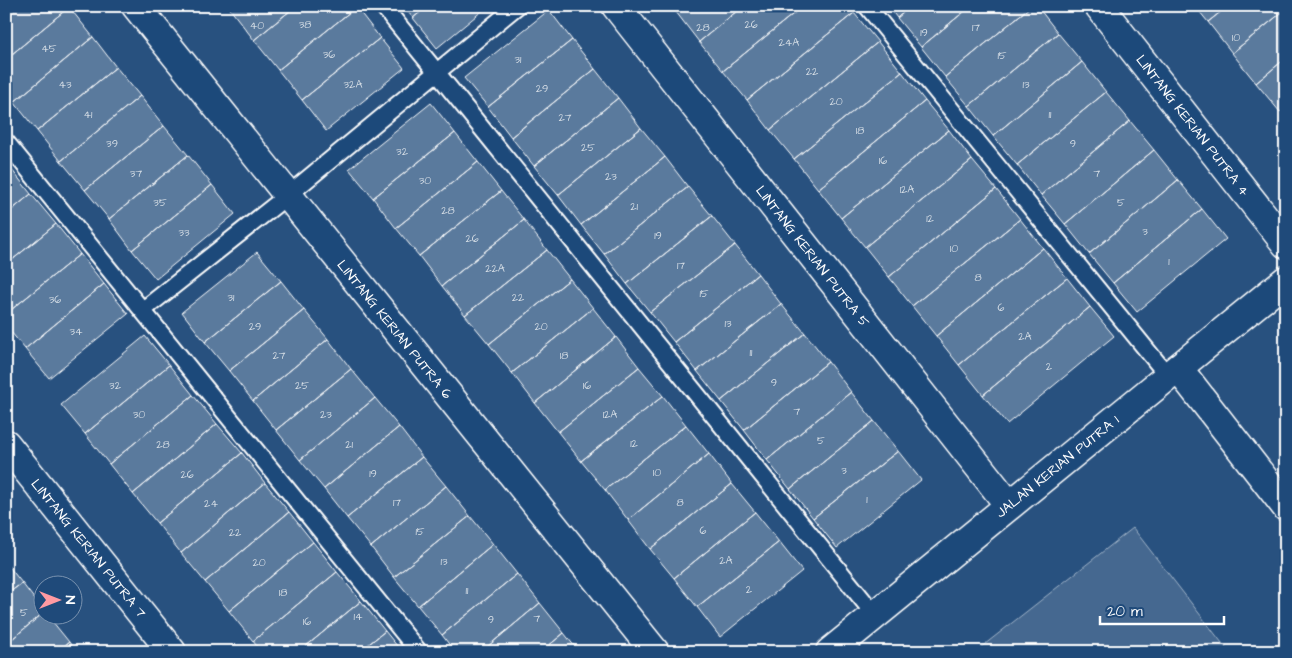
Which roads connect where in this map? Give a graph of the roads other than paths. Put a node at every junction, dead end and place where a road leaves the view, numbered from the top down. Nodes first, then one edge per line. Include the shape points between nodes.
1 (136, 6) edge
2 (383, 6) edge
3 (517, 6) edge
4 (616, 6) edge
5 (867, 6) edge
6 (1099, 6) edge
7 (437, 72) junction
8 (6, 142) edge
9 (288, 196) junction
10 (1286, 244) edge
11 (1286, 280) edge
12 (143, 310) junction
13 (1173, 372) junction
14 (6, 444) edge
15 (1009, 505) junction
16 (1286, 507) edge
17 (875, 615) junction
18 (172, 652) edge
19 (419, 652) edge
20 (655, 652) edge
21 (830, 652) edge

1 - 9 street, LINTANG KERIAN PUTRA 6
2 - 7 lane
3 - 7 lane
4 - 15 street, LINTANG KERIAN PUTRA 5
5 - 13 lane
6 - 10 street, LINTANG KERIAN PUTRA 4
7 - 9 lane
7 - 17 lane
8 - 12 lane
9 - 12 lane
9 - 20 street, LINTANG KERIAN PUTRA 6
11 - 13 street, JALAN KERIAN PUTRA 1
12 - 19 lane
13 - 15 street, JALAN KERIAN PUTRA 1
13 - 16 street
14 - 18 street, LINTANG KERIAN PUTRA 7
15 - 17 street, JALAN KERIAN PUTRA 1
17 - 21 street, JALAN KERIAN PUTRA 1

